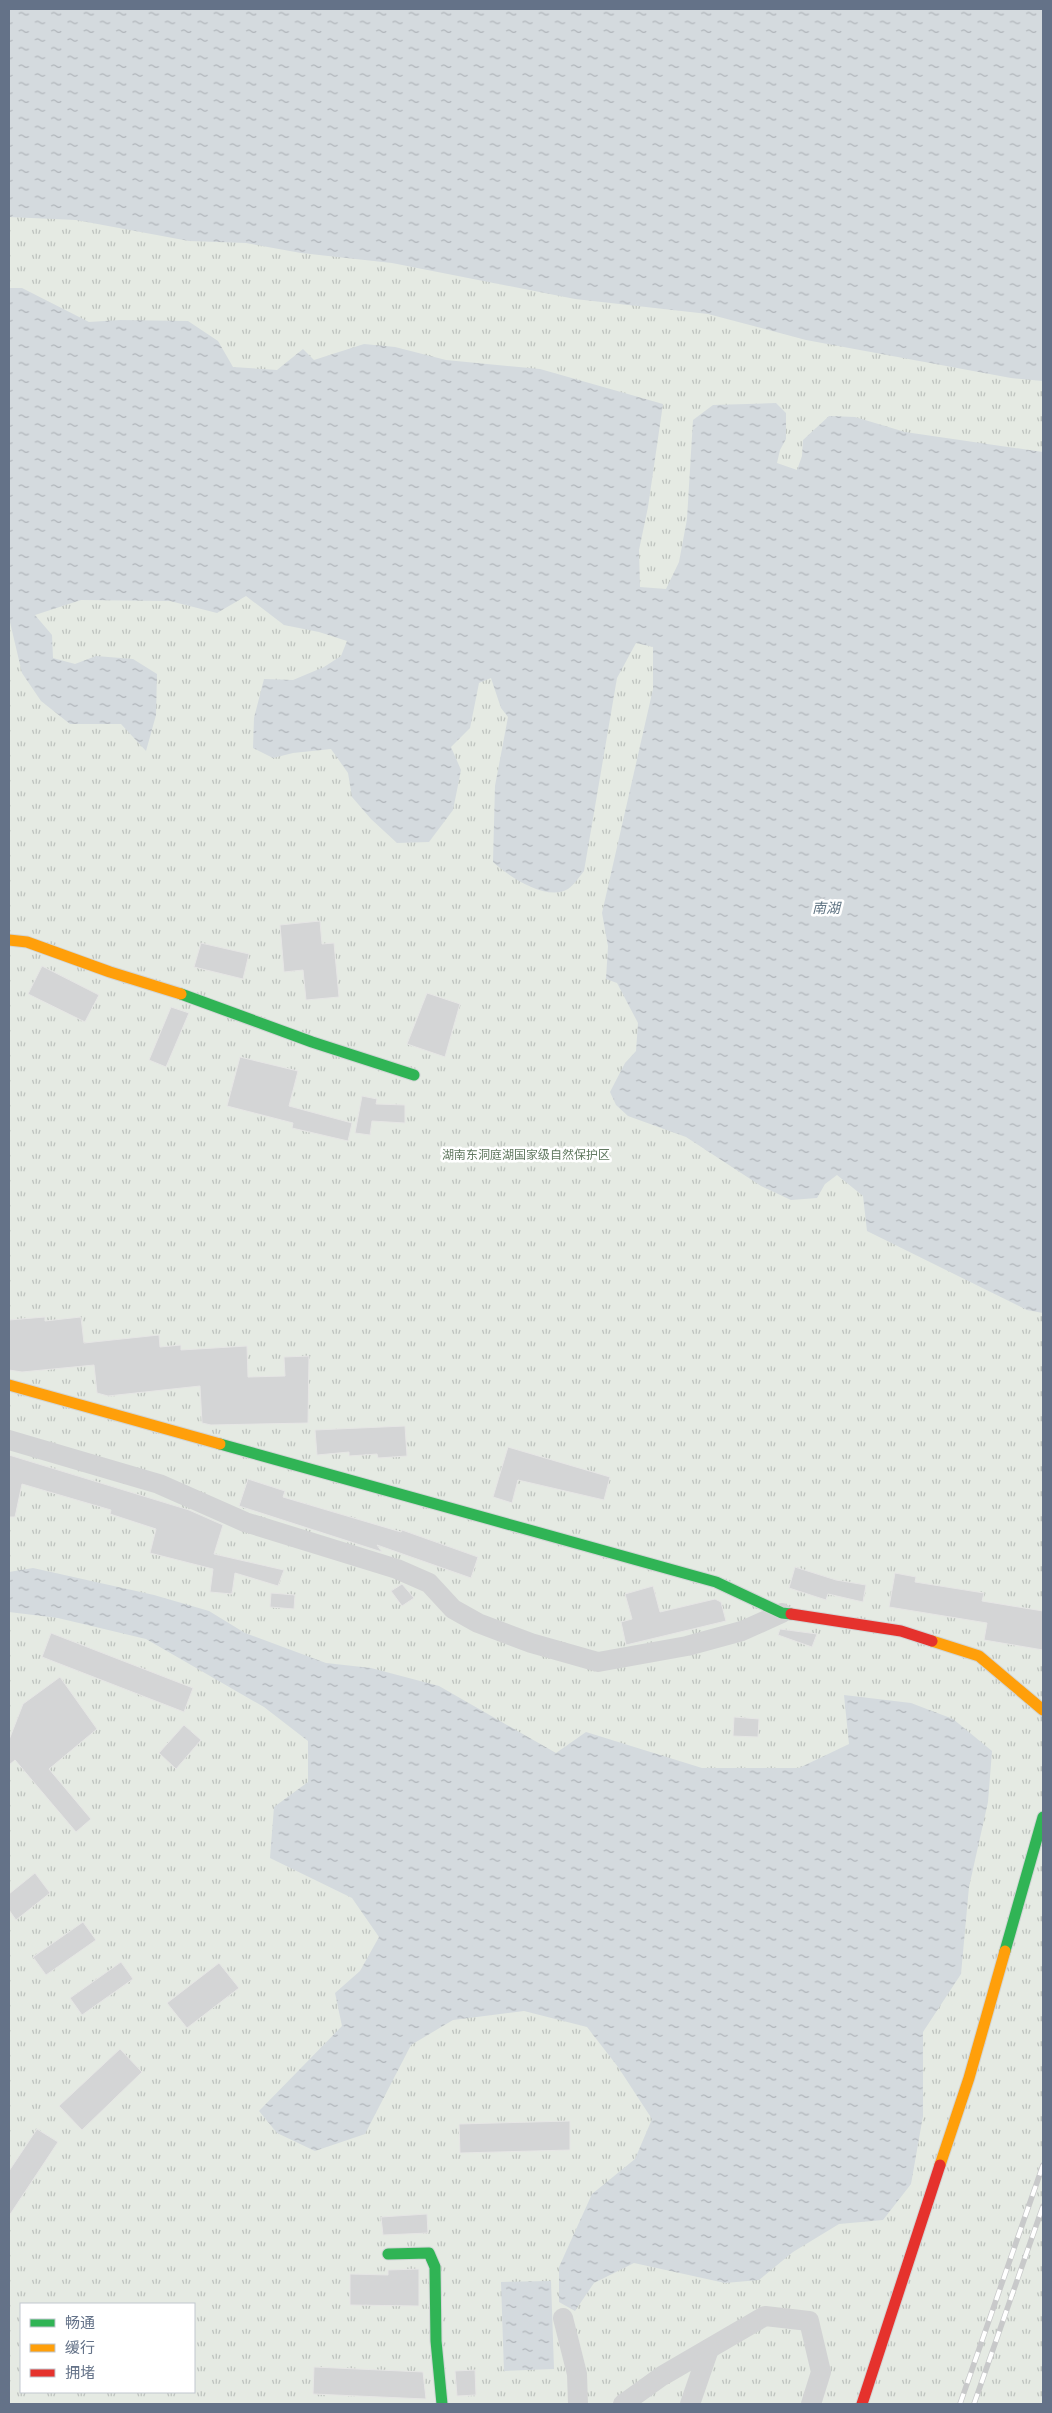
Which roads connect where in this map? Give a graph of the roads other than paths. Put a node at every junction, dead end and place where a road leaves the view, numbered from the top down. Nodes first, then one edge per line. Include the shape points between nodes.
1 (9, 940) edge
2 (414, 1075) dead end
3 (9, 1385) edge
4 (9, 1440) edge
5 (782, 1613) junction
6 (1043, 1710) edge
7 (1043, 1817) edge
8 (388, 2254) dead end
9 (563, 2318) dead end
10 (709, 2349) junction
11 (442, 2404) edge
12 (578, 2404) edge
13 (623, 2404) edge
14 (690, 2404) edge
15 (811, 2404) edge
16 (862, 2404) edge

1 - 2 street via 27,942
3 - 5 street via 716,1582
4 - 5 street via 159,1484 245,1522 397,1569 430,1583 453,1609 478,1623 531,1644 598,1662 687,1646 742,1631
5 - 6 street via 901,1631 979,1656
7 - 16 street via 970,2078
8 - 11 street via 429,2253 435,2267 436,2341
9 - 12 street via 577,2374
10 - 13 street via 662,2376
10 - 14 street
10 - 15 street via 765,2316 809,2321 821,2372

